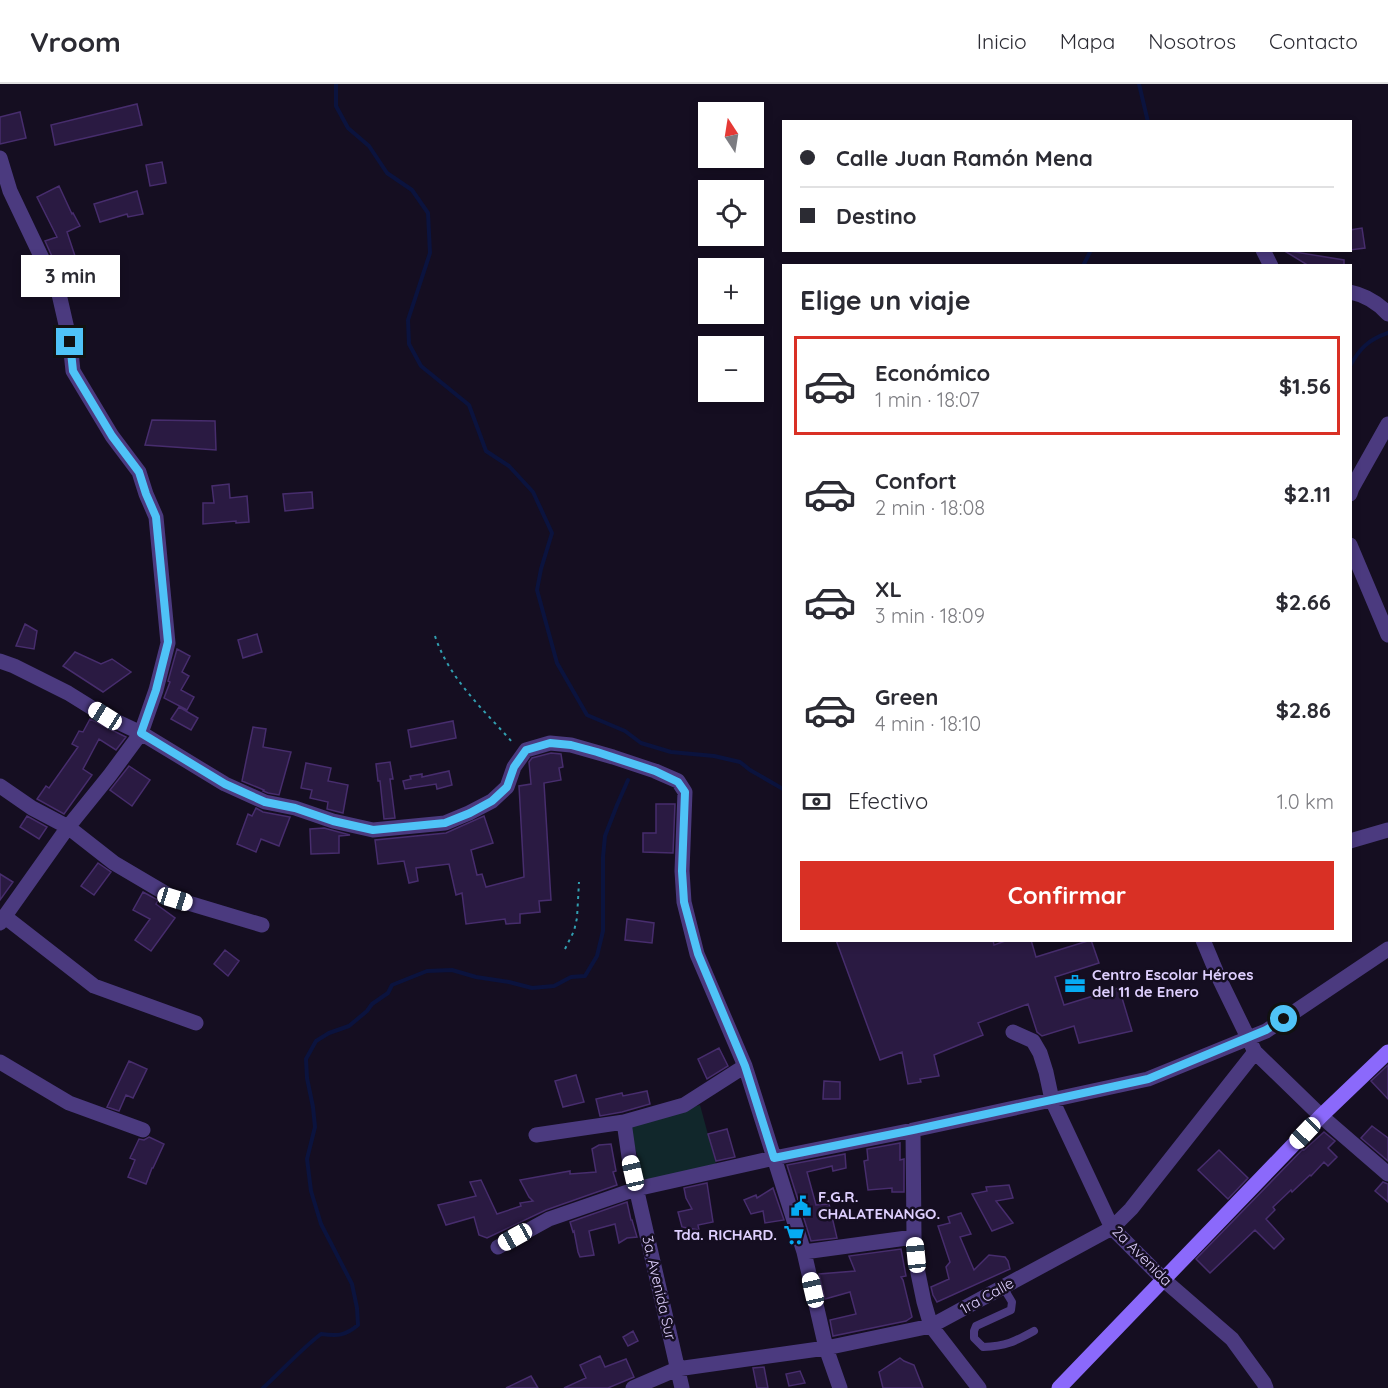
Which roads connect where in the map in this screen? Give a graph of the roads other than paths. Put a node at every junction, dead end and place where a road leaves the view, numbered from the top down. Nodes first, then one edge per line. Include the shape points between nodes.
1 (0, 158) edge
2 (1352, 292) edge
3 (1388, 314) edge
4 (1388, 424) edge
5 (1352, 488) edge
6 (1352, 550) edge
7 (1388, 635) edge
8 (0, 661) edge
9 (141, 733) junction
10 (0, 786) edge
11 (68, 827) junction
12 (1388, 830) edge
13 (1352, 840) edge
14 (2, 920) edge
15 (262, 925) dead end
16 (1204, 942) edge
17 (1388, 949) edge
18 (196, 1023) dead end
19 (1013, 1032) dead end
20 (1252, 1045) junction
21 (1388, 1052) edge
22 (0, 1062) edge
23 (745, 1066) junction
24 (1053, 1100) junction
25 (1321, 1116) junction
26 (624, 1122) junction
27 (143, 1130) dead end
28 (913, 1130) junction
29 (536, 1135) dead end
30 (774, 1158) junction
31 (1388, 1174) edge
32 (636, 1189) junction
33 (1112, 1228) junction
34 (914, 1237) junction
35 (498, 1247) dead end
36 (804, 1252) junction
37 (1164, 1280) junction
38 (1003, 1287) junction
39 (931, 1326) junction
40 (1034, 1331) dead end
41 (826, 1348) junction
42 (677, 1369) junction
43 (633, 1388) edge
44 (682, 1388) edge
45 (840, 1388) edge
46 (979, 1388) edge
47 (1059, 1388) edge
48 (1266, 1388) edge

1 - 9 street via 10,191 59,294 73,371 139,472 156,517 168,642
2 - 3 street
4 - 5 street
6 - 7 street
8 - 9 street
9 - 11 street
9 - 23 street via 225,784 265,802 373,830 445,823 470,813 507,787 526,750 550,743 613,756 673,778 685,792 684,902 698,954
10 - 11 street
11 - 14 street
11 - 15 street via 114,863 175,899
12 - 13 street
14 - 18 street via 94,986
16 - 20 street
17 - 20 street via 1266,1030
19 - 24 street, 2a Avenida via 1033,1041
20 - 24 street via 1148,1079
20 - 25 street
20 - 33 street, 1ra Calle via 1131,1209
21 - 25 main road
22 - 27 street via 69,1103
23 - 26 street via 684,1105
23 - 30 street
24 - 28 street
24 - 33 street, 2a Avenida
25 - 31 street
25 - 37 main road
26 - 29 street
26 - 32 street, 3a. Avenida Sur
28 - 30 street
28 - 34 street
30 - 32 street
30 - 36 street
32 - 35 street via 549,1219
32 - 42 street, 3a. Avenida Sur
33 - 37 street, 2a Avenida
33 - 38 street, 1ra Calle
34 - 36 street
34 - 39 street
36 - 41 street
37 - 47 main road
37 - 48 street, 2a Avenida via 1232,1339
38 - 39 street, 1ra Calle
38 - 40 lane via 1012,1302 1011,1310 976,1326 974,1338 983,1347 1001,1346
39 - 41 street, 1ra Calle
39 - 46 street
41 - 42 street, 1ra Calle
41 - 45 street
42 - 43 street, 1ra Calle
42 - 44 street, 3a. Avenida Sur

